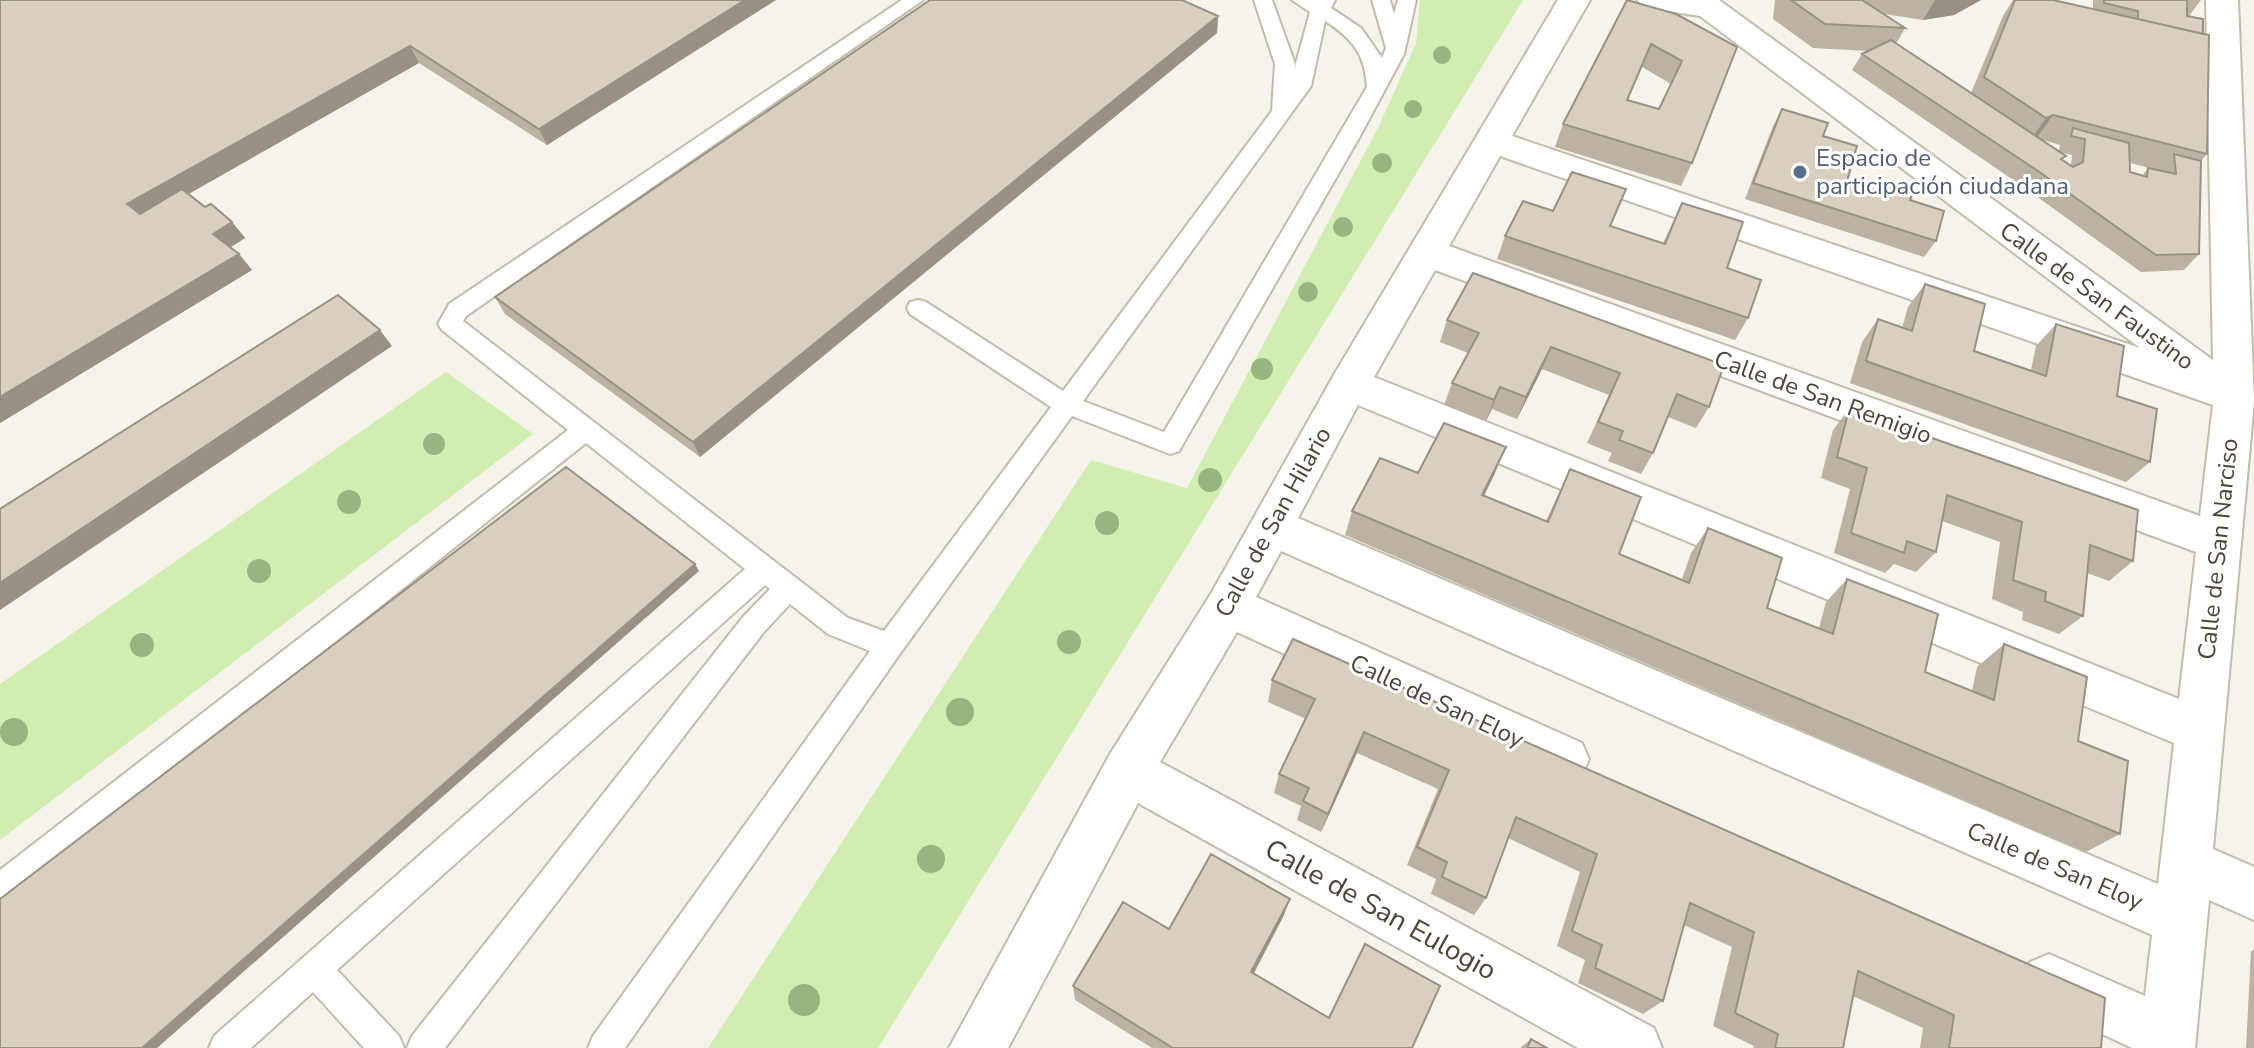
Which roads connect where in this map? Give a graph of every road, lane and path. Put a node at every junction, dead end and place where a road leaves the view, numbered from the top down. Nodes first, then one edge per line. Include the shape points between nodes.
1 (914, 0) edge
2 (1263, 0) edge
3 (1301, 0) edge
4 (1381, 0) edge
5 (1407, 0) edge
6 (1574, 0) edge
7 (1653, 0) edge
8 (2222, 0) edge
9 (1322, 5) edge
10 (1721, 9) edge
11 (1394, 54) junction
12 (2238, 63) edge
13 (1376, 86) junction
14 (1282, 111) junction
15 (1492, 141) junction
16 (1426, 252) junction
17 (918, 308) dead end
18 (1349, 384) junction
19 (1065, 404) junction
20 (2244, 404) edge
21 (585, 430) junction
22 (2240, 493) edge
23 (1270, 526) junction
24 (2219, 542) junction
25 (765, 568) junction
26 (789, 587) junction
27 (1228, 606) junction
28 (889, 646) junction
29 (2199, 730) junction
30 (1128, 771) junction
31 (1604, 778) edge
32 (2186, 863) junction
33 (0, 889) edge
34 (2254, 894) edge
35 (2180, 920) junction
36 (2010, 963) edge
37 (314, 969) junction
38 (2168, 1042) edge
39 (226, 1048) edge
40 (387, 1048) edge
41 (424, 1048) edge
42 (605, 1048) edge
43 (977, 1048) edge
44 (1634, 1048) edge

1 - 21 lane via 457,310 450,324
2 - 14 lane via 1285,64
3 - 9 lane
4 - 11 lane
5 - 11 lane
6 - 15 street, Calle de San Hilario
7 - 10 street, Calle de San Faustino
8 - 12 street, Calle de San Narciso
9 - 13 lane via 1369,50 1378,71
9 - 14 lane via 1306,73
10 - 20 street, Calle de San Faustino
11 - 13 lane
12 - 20 street, Calle de San Narciso
13 - 19 lane via 1170,444
14 - 19 lane
15 - 16 street, Calle de San Hilario
15 - 20 street
16 - 18 street, Calle de San Hilario
16 - 24 street, Calle de San Remigio
17 - 19 lane
18 - 23 street, Calle de San Hilario
18 - 29 street
19 - 28 lane
20 - 22 street, Calle de San Narciso
21 - 25 lane
21 - 33 lane
22 - 24 street, Calle de San Narciso
23 - 27 street, Calle de San Hilario
23 - 35 street, Calle de San Eloy
24 - 29 street, Calle de San Narciso
25 - 26 lane
25 - 37 lane
26 - 28 lane via 838,626
26 - 41 lane via 753,625
27 - 30 street, Calle de San Hilario
27 - 31 street, Calle de San Eloy
28 - 42 lane
29 - 32 street, Calle de San Narciso
30 - 43 street, Calle de San Hilario
30 - 44 street, Calle de San Eulogio
32 - 34 street
32 - 35 street, Calle de San Narciso
35 - 38 street, Calle de San Narciso
36 - 38 street
37 - 39 lane
37 - 40 lane

